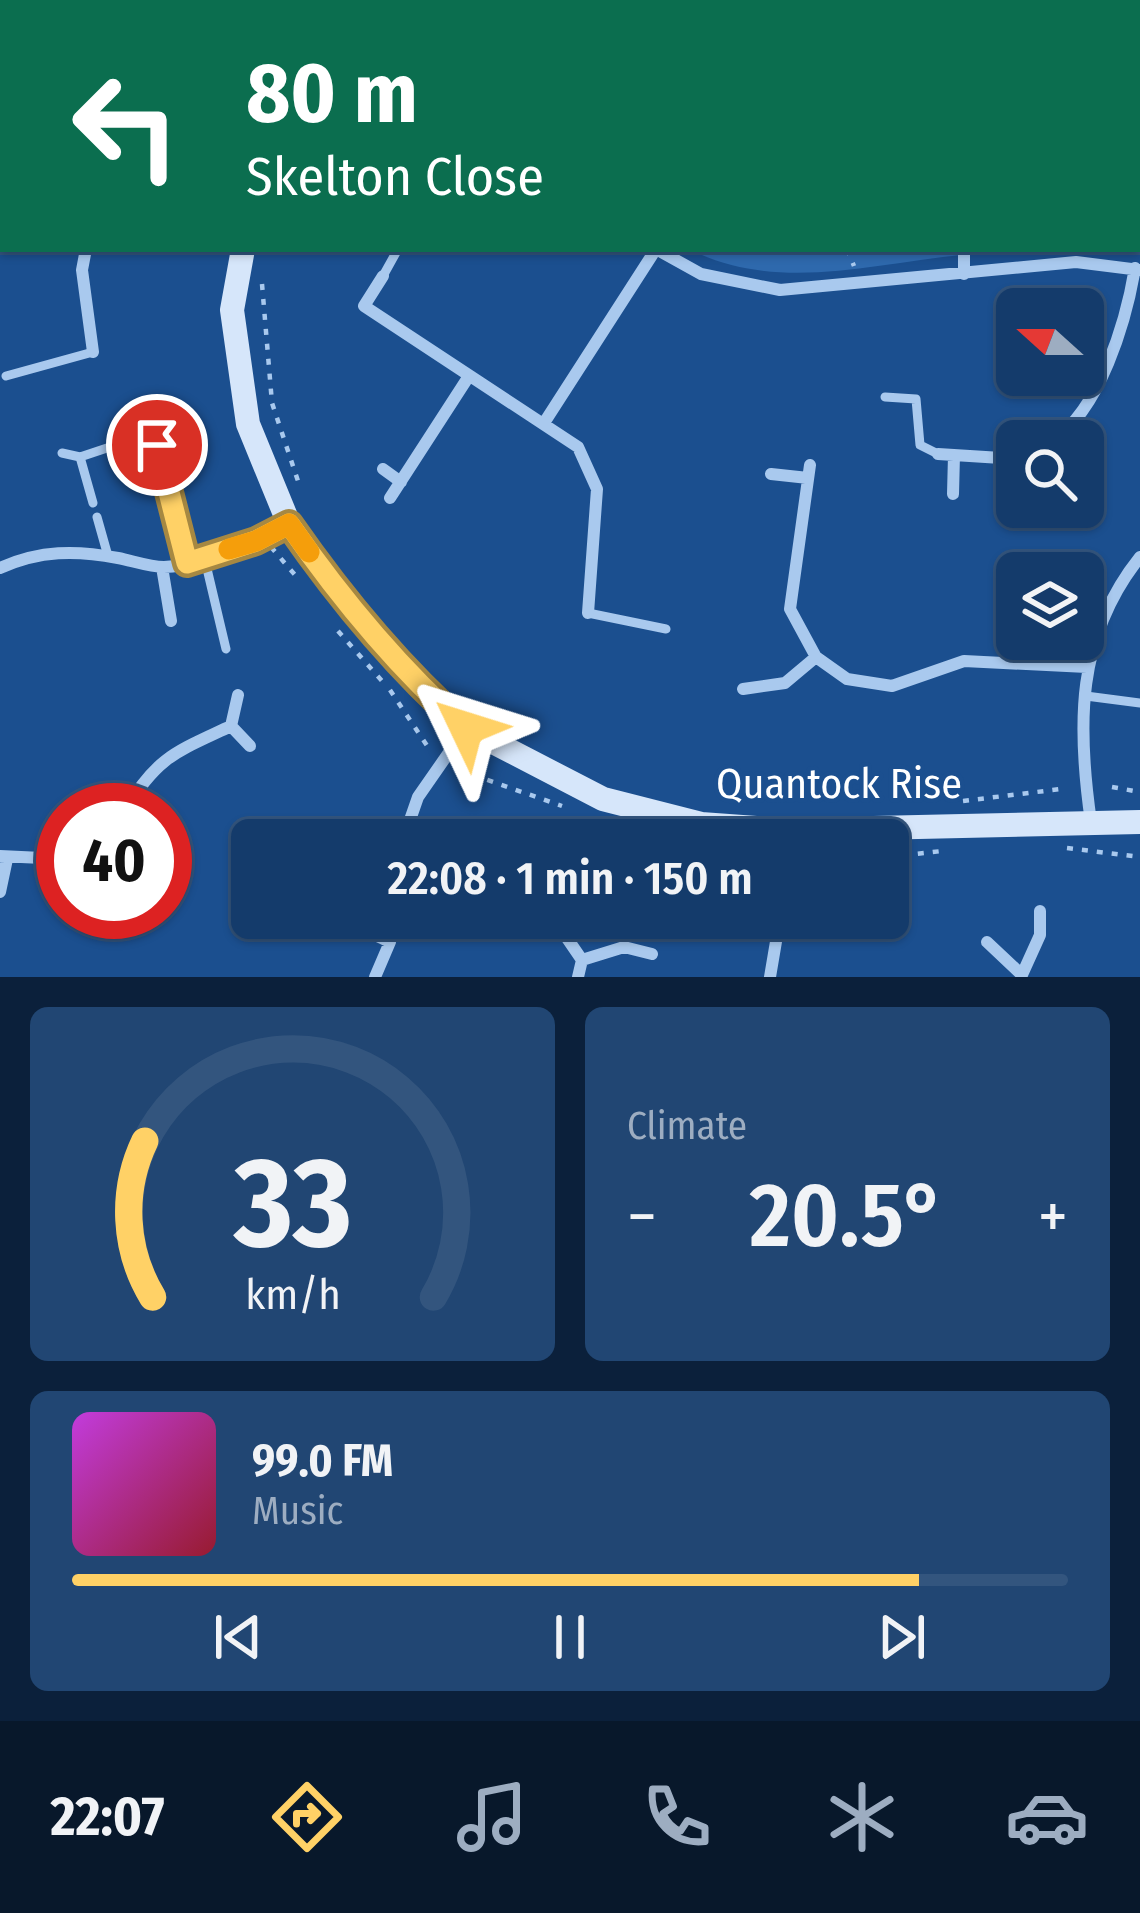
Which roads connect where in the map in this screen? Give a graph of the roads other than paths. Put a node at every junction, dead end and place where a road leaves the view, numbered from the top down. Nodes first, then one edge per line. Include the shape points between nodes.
1 (85, 252) edge
2 (242, 252) edge
3 (396, 252) edge
4 (654, 252) edge
5 (661, 252) edge
6 (964, 252) edge
7 (1138, 269) edge
8 (964, 274) junction
9 (382, 276) joint
10 (93, 352) joint
11 (6, 376) dead end
12 (469, 376) junction
13 (886, 398) dead end
14 (1074, 420) edge
15 (544, 423) junction
16 (157, 445) dead end
17 (110, 447) dead end
18 (62, 453) dead end
19 (938, 454) joint
20 (954, 455) junction
21 (80, 457) junction
22 (996, 458) edge
23 (383, 469) dead end
24 (771, 474) dead end
25 (400, 482) junction
26 (953, 494) dead end
27 (390, 498) dead end
28 (93, 503) dead end
29 (97, 517) dead end
30 (289, 524) junction
31 (108, 556) junction
32 (204, 556) junction
33 (1140, 557) edge
34 (187, 563) junction
35 (162, 567) junction
36 (0, 568) edge
37 (588, 613) joint
38 (171, 621) dead end
39 (666, 629) dead end
40 (226, 649) dead end
41 (816, 657) junction
42 (1087, 667) junction
43 (743, 689) dead end
44 (238, 695) dead end
45 (1086, 696) junction
46 (1140, 703) edge
47 (231, 726) junction
48 (466, 728) junction
49 (250, 746) dead end
50 (142, 783) edge
51 (411, 819) edge
52 (681, 819) edge
53 (1140, 822) edge
54 (1092, 823) junction
55 (909, 830) edge
56 (4, 857) edge
57 (36, 858) edge
58 (0, 892) edge
59 (1040, 911) dead end
60 (384, 939) edge
61 (390, 939) edge
62 (568, 939) edge
63 (776, 939) edge
64 (390, 942) junction
65 (987, 942) dead end
66 (652, 954) dead end
67 (582, 960) junction
68 (1021, 975) edge
69 (375, 977) edge
70 (578, 977) edge
71 (770, 977) edge

1 - 10 street
2 - 30 street, Quantock Rise via 232,310 248,424
3 - 9 lane
4 - 15 street
5 - 8 street via 701,274 780,290
6 - 8 street
7 - 8 street via 1076,262
7 - 14 street via 1090,404
9 - 12 street via 364,306
10 - 11 lane
12 - 15 street
12 - 25 street
13 - 19 lane via 916,399 920,445
15 - 37 street via 578,447 597,489
16 - 34 lane
17 - 21 lane
18 - 21 lane
19 - 20 street
20 - 22 street
20 - 26 street
21 - 28 lane
23 - 25 street
24 - 41 street via 809,472 790,609
25 - 27 street
29 - 31 lane
30 - 32 street
30 - 48 street, Quantock Rise via 349,607
31 - 35 street
31 - 36 street via 27,556
32 - 34 street
32 - 40 lane
33 - 42 street via 1105,606
34 - 35 street
35 - 38 street
37 - 39 lane
41 - 42 street via 847,680 892,686 964,662
41 - 43 street via 784,683
42 - 45 street
44 - 47 street
45 - 46 lane
45 - 54 street
47 - 49 street
47 - 50 street via 168,755
48 - 51 street
48 - 52 street, Quantock Rise via 603,799
53 - 54 street, Quantock Rise
54 - 55 street, Quantock Rise
56 - 57 street
56 - 58 street
59 - 68 street via 1040,935
60 - 64 street
61 - 64 street
62 - 67 street
63 - 71 street
64 - 69 street
65 - 68 street
66 - 67 street via 624,947
67 - 70 street

